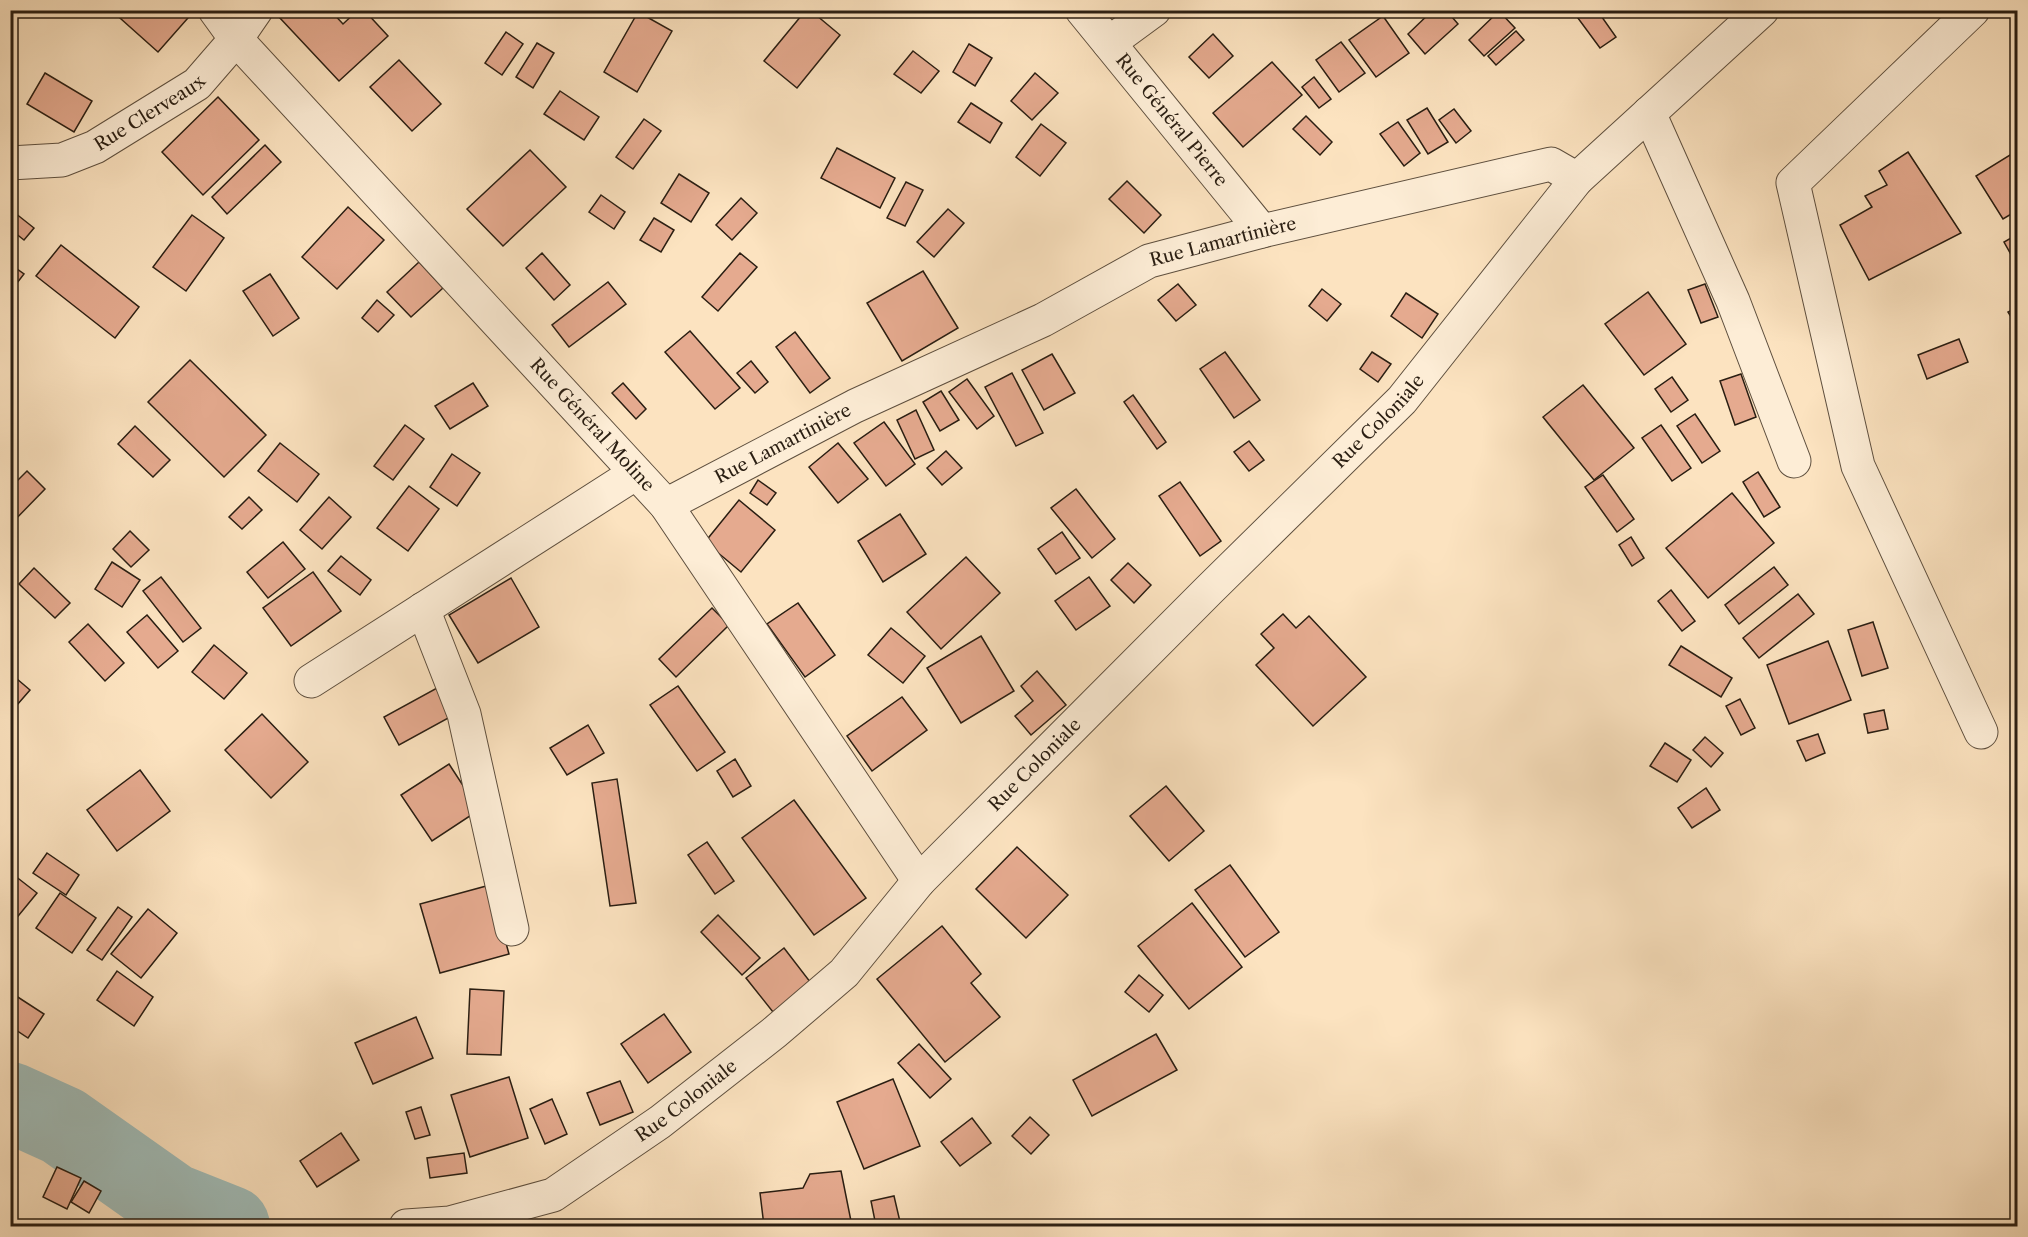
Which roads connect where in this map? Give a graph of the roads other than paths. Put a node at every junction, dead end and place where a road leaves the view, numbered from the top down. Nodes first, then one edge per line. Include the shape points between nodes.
1 (215, 10) edge
2 (256, 10) edge
3 (1082, 10) edge
4 (1154, 10) edge
5 (1762, 10) edge
6 (1973, 10) edge
7 (236, 39) junction
8 (1109, 43) junction
9 (1649, 113) junction
10 (10, 163) edge
11 (1577, 179) junction
12 (1262, 231) junction
13 (1794, 461) dead end
14 (636, 473) junction
15 (666, 505) junction
16 (423, 609) junction
17 (312, 681) dead end
18 (1981, 732) dead end
19 (919, 881) junction
20 (513, 929) dead end
21 (406, 1227) edge

1 - 7 street, Rue Général Moline
2 - 7 street, Rue Clerveaux
3 - 8 street, Rue Général Pierre
4 - 8 street
5 - 9 street
6 - 18 street via 1794,183 1858,466
7 - 10 street, Rue Clerveaux via 197,84 95,147 62,160
7 - 14 street, Rue Général Moline
8 - 12 street, Rue Général Pierre
9 - 11 street
9 - 13 street via 1733,301
11 - 12 street, Rue Lamartinière via 1551,164
11 - 19 street, Rue Coloniale via 1402,400
12 - 15 street, Rue Lamartinière via 1149,261 1043,320 855,406
14 - 15 street, Rue Général Moline
14 - 16 street
15 - 19 street, Rue Général Moline
16 - 17 street
16 - 20 street via 464,714
19 - 21 street, Rue Coloniale via 844,973 660,1122 553,1195 450,1223

